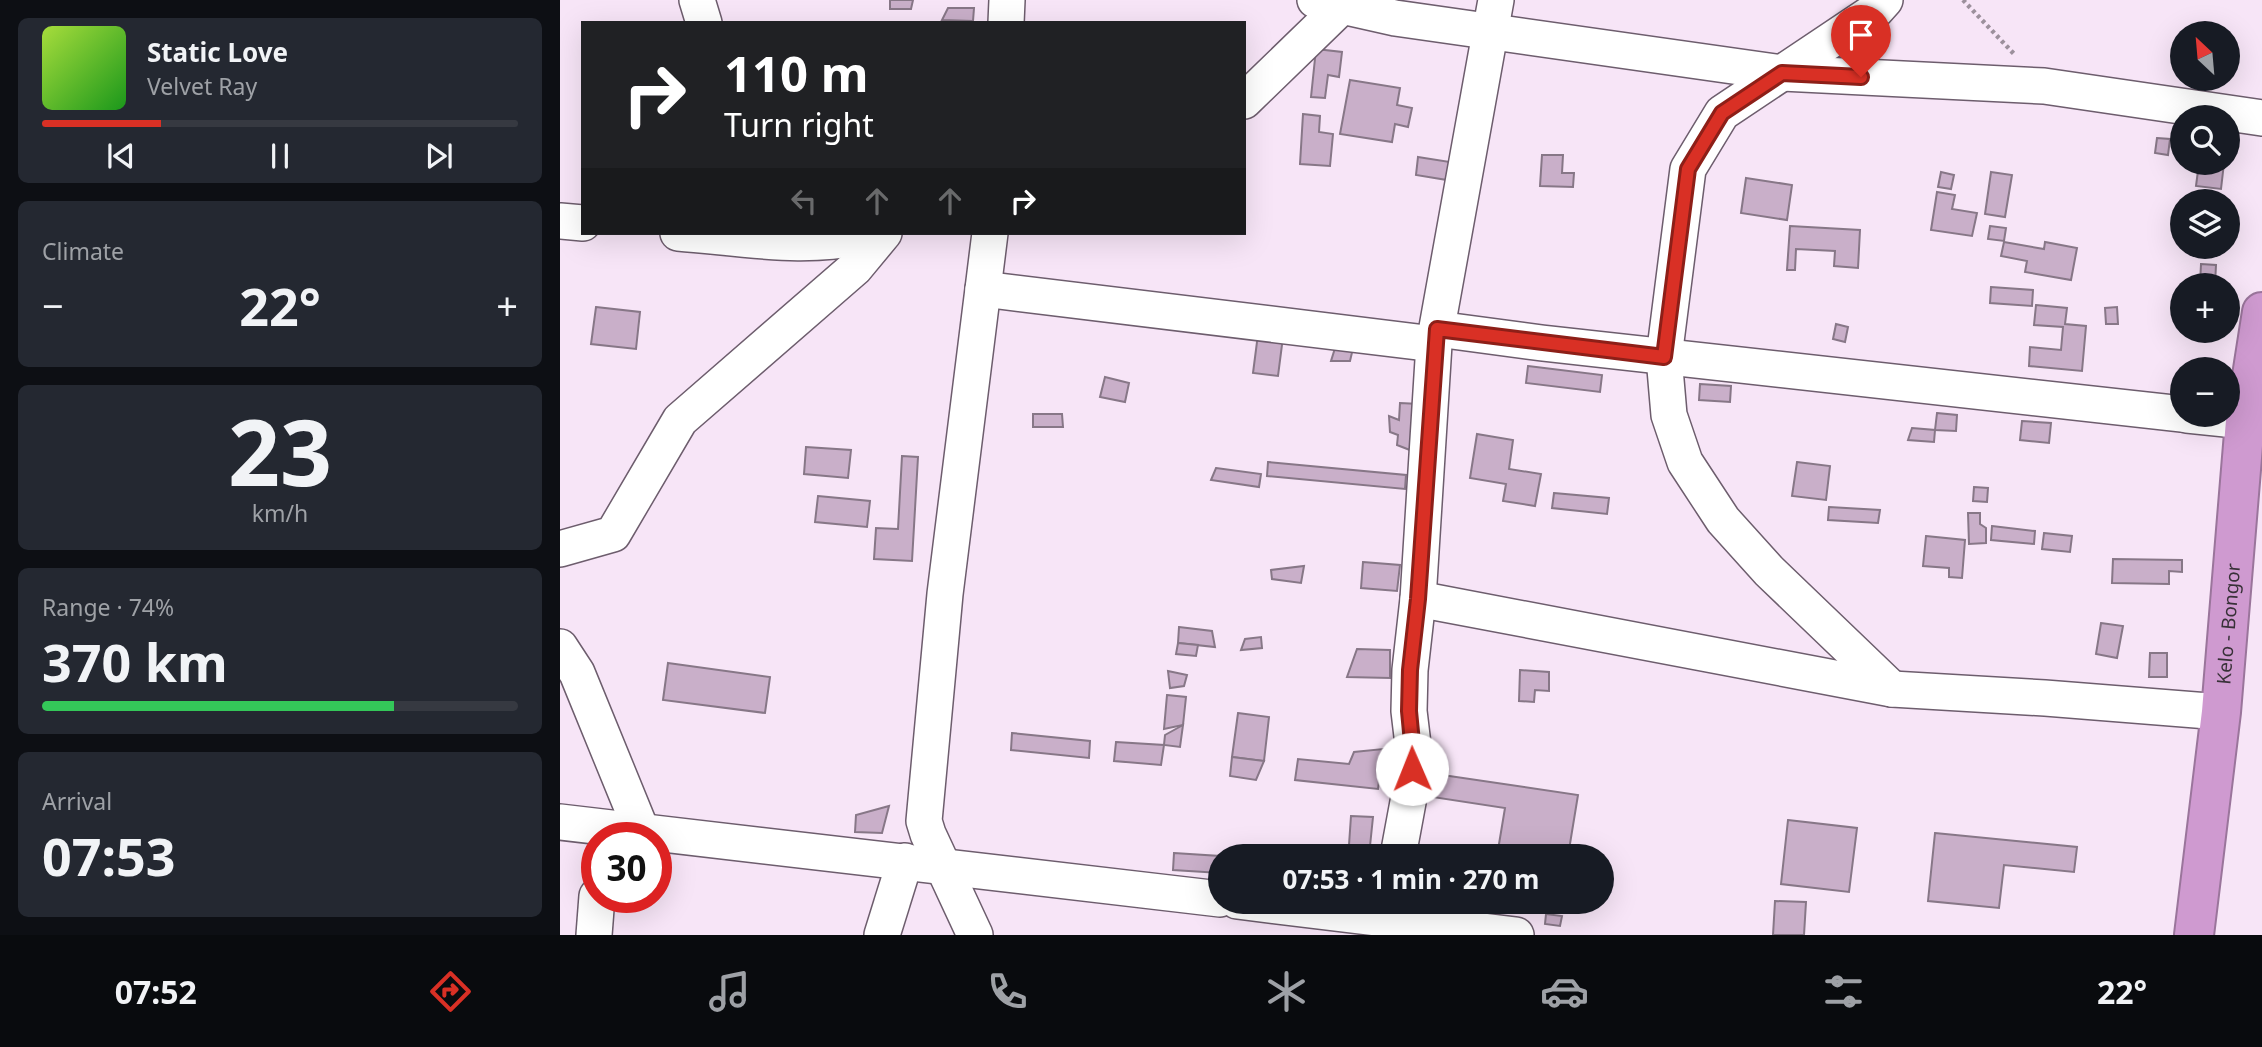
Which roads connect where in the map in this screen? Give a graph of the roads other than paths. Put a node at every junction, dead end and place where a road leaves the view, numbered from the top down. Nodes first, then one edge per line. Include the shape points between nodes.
1 (697, 0) edge
2 (1007, 0) edge
3 (1885, 0) edge
4 (1329, 3) edge
5 (1493, 15) edge
6 (703, 21) edge
7 (1006, 21) edge
8 (1782, 73) junction
9 (1246, 99) edge
10 (2262, 118) edge
11 (560, 221) edge
12 (581, 223) edge
13 (724, 235) edge
14 (866, 235) edge
15 (882, 235) edge
16 (990, 235) edge
17 (770, 237) edge
18 (983, 289) junction
19 (2262, 312) edge
20 (1436, 336) junction
21 (1664, 357) junction
22 (2170, 412) edge
23 (2240, 420) edge
24 (2245, 421) junction
25 (560, 549) edge
26 (1418, 599) junction
27 (560, 647) edge
28 (1892, 690) junction
29 (2221, 712) junction
30 (560, 822) edge
31 (638, 822) edge
32 (581, 828) edge
33 (672, 835) edge
34 (1400, 844) edge
35 (905, 862) junction
36 (943, 866) junction
37 (1208, 898) edge
38 (596, 913) edge
39 (1348, 914) edge
40 (1382, 918) edge
41 (594, 935) edge
42 (882, 935) edge
43 (975, 935) edge
44 (1516, 935) edge
45 (2194, 935) edge

1 - 6 street
2 - 7 street
3 - 8 street
4 - 5 street via 1395,18
4 - 9 street
5 - 8 street
5 - 20 street
8 - 10 street via 2044,86
8 - 21 street via 1722,113 1688,169
11 - 12 street
13 - 17 street
14 - 17 street via 812,244
15 - 25 street via 855,268 681,420 613,534
16 - 18 street
18 - 20 street
18 - 36 street via 945,594 925,821
19 - 24 highway, Kelo - Bongor
20 - 21 street
20 - 26 street
21 - 22 street
21 - 28 street via 1669,415 1685,462 1723,520
23 - 24 street
24 - 29 highway, Kelo - Bongor
26 - 28 street
26 - 34 street via 1409,711 1413,753
27 - 31 street via 577,673
28 - 29 street
29 - 45 highway, Kelo - Bongor
30 - 32 street
33 - 35 street
35 - 36 street
35 - 42 street
36 - 37 street
36 - 43 street
38 - 41 street
39 - 40 street
40 - 44 street

